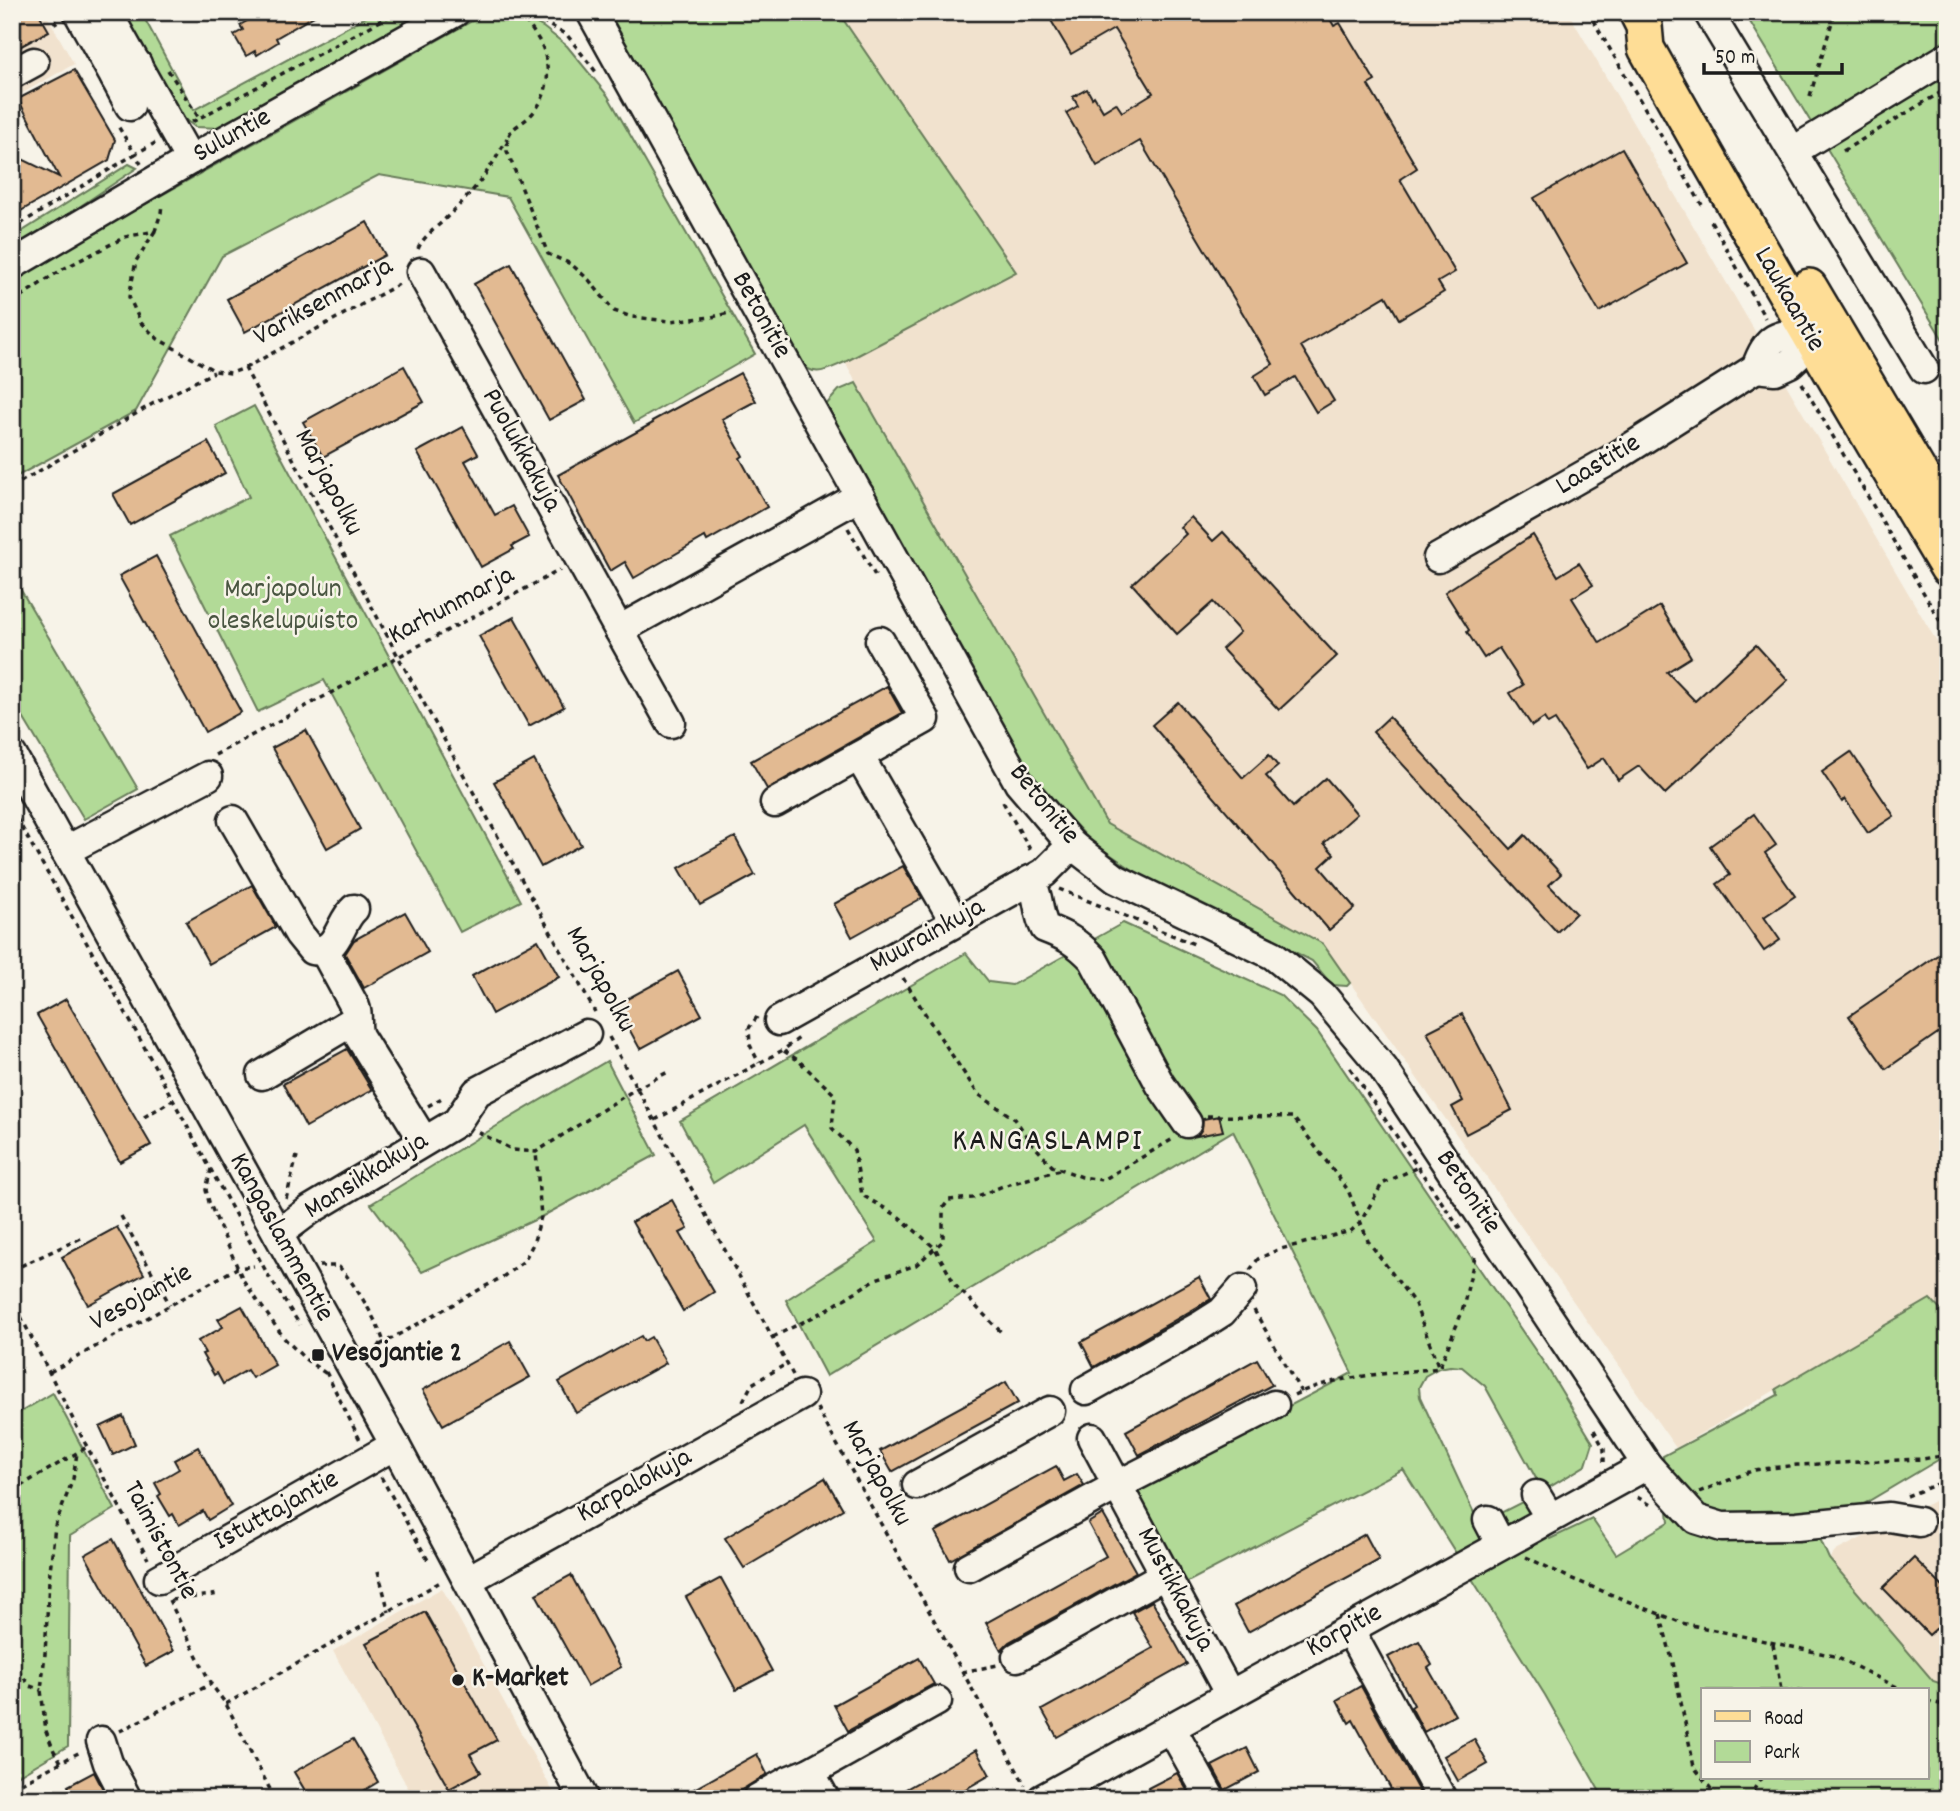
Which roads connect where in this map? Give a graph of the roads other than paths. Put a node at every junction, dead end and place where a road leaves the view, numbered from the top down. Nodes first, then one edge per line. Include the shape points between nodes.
1 (78, 12) edge
2 (107, 12) edge
3 (455, 12) edge
4 (591, 12) edge
5 (1708, 12) edge
6 (1640, 19) edge
7 (1948, 57) edge
8 (126, 71) junction
9 (122, 112) road end
10 (1805, 144) dead end
11 (190, 160) junction
12 (12, 265) edge
13 (421, 272) road end
14 (1819, 328) junction
15 (1924, 369) dead end
16 (849, 502) junction
17 (1948, 521) edge
18 (1438, 558) dead end
19 (1948, 568) edge
20 (619, 629) junction
21 (880, 641) dead end
22 (671, 723) dead end
23 (12, 755) edge
24 (859, 756) junction
25 (208, 776) road end
26 (775, 803) dead end
27 (233, 820) dead end
28 (1072, 845) junction
29 (65, 851) junction
30 (1037, 876) junction
31 (354, 909) dead end
32 (948, 910) dead end
33 (324, 950) junction
34 (779, 1021) dead end
35 (356, 1022) junction
36 (596, 1026) road end
37 (262, 1075) dead end
38 (1186, 1123) road end
39 (424, 1141) junction
40 (278, 1234) junction
41 (1241, 1291) road end
42 (1086, 1390) dead end
43 (802, 1395) road end
44 (1274, 1405) road end
45 (1050, 1411) dead end
46 (1092, 1438) dead end
47 (395, 1445) junction
48 (1647, 1465) junction
49 (917, 1485) dead end
50 (1118, 1485) junction
51 (1488, 1520) dead end
52 (1919, 1522) dead end
53 (1510, 1549) junction
54 (970, 1567) dead end
55 (1166, 1574) junction
56 (468, 1580) junction
57 (164, 1589) road end
58 (1349, 1629) junction
59 (1017, 1657) road end
60 (1230, 1695) junction
61 (937, 1701) dead end
62 (1171, 1728) junction
63 (101, 1741) dead end
64 (819, 1788) edge
65 (1035, 1795) edge
66 (127, 1799) edge
67 (584, 1799) edge
68 (757, 1799) edge
69 (1211, 1799) edge
70 (1442, 1799) edge

1 - 8 street
2 - 8 street
3 - 11 street, Suluntie
4 - 16 street, Betonitie
5 - 15 street
6 - 14 main road, Laukaantie via 1646,48
7 - 10 street
8 - 9 street
8 - 11 street
11 - 12 street, Suluntie
13 - 20 street, Puolukkakuja
14 - 17 main road, Laukaantie
14 - 18 street, Laastitie via 1776,338 1763,350 1756,368 1614,458
14 - 19 main road, Laukaantie
16 - 20 street
16 - 28 street, Betonitie via 1019,783
20 - 22 street, Puolukkakuja
21 - 24 street via 925,719
23 - 29 street, Kangaslammentie
24 - 26 street
24 - 32 street
25 - 29 street
27 - 33 street via 306,944 312,950
28 - 30 street, Muurainkuja
28 - 48 street, Betonitie via 1116,879 1273,955 1322,995 1383,1068
29 - 40 street, Kangaslammentie
30 - 34 street, Muurainkuja
30 - 38 street via 1039,916 1045,929 1066,936 1093,959
31 - 33 street
33 - 35 street via 355,1007
35 - 37 street
35 - 39 street via 359,1036
36 - 39 street, Mansikkakuja via 477,1091 457,1122
39 - 40 street, Mansikkakuja
40 - 47 street, Kangaslammentie
41 - 42 street via 1222,1312
43 - 56 street, Karpalokuja
44 - 50 street
45 - 49 street
46 - 50 street, Mustikkakuja
47 - 56 street, Kangaslammentie
47 - 57 street, Istuttajantie
48 - 52 street, Betonitie via 1696,1519 1722,1527 1889,1517
48 - 53 street, Korpitie via 1615,1483 1543,1507
50 - 54 street
50 - 55 street, Mustikkakuja
51 - 53 street
53 - 58 street, Korpitie
55 - 59 street
55 - 60 street, Mustikkakuja
56 - 67 street, Kangaslammentie
58 - 60 street, Korpitie
58 - 70 street
60 - 62 street, Korpitie
61 - 64 street
62 - 65 street, Korpitie
62 - 69 street
63 - 66 street
64 - 68 street via 790,1780

